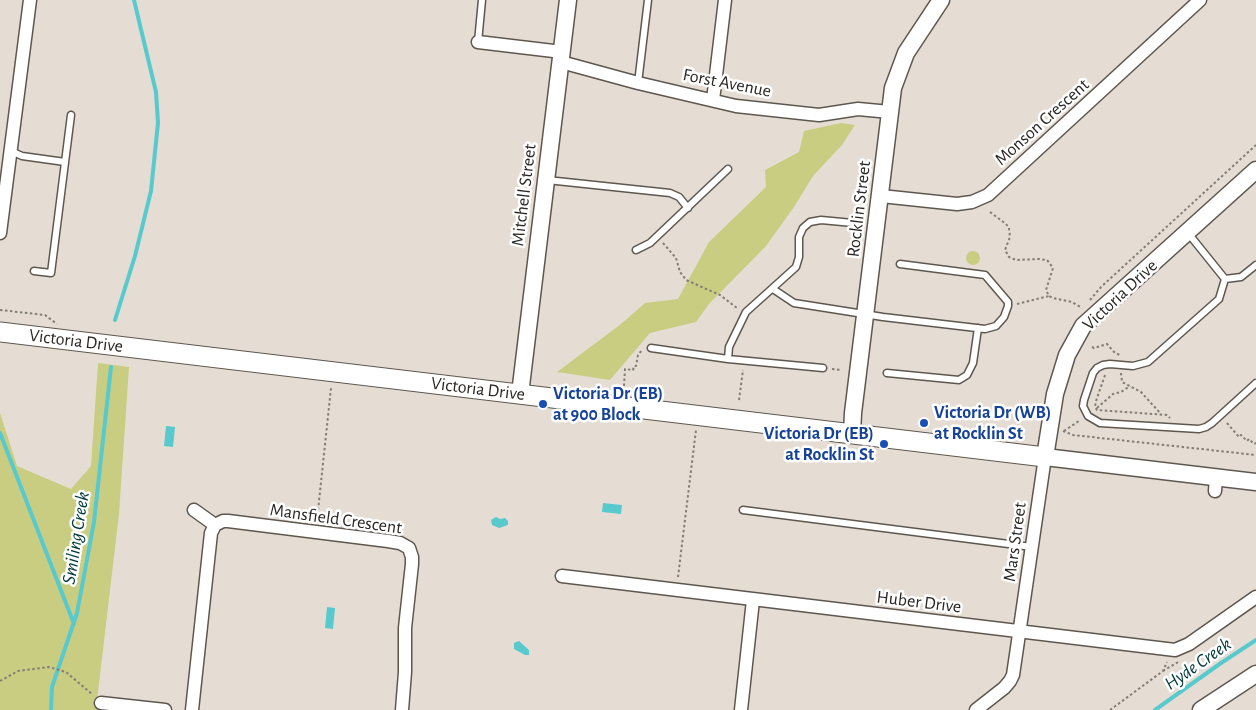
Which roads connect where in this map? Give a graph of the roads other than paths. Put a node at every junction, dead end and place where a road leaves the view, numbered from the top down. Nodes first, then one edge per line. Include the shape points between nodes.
1 (30, 0) edge
2 (482, 0) edge
3 (568, 0) edge
4 (648, 0) edge
5 (725, 0) edge
6 (941, 0) edge
7 (1200, 0) edge
8 (478, 42) joint
9 (561, 57) junction
10 (638, 83) junction
11 (713, 100) junction
12 (890, 112) junction
13 (71, 115) dead end
14 (5, 150) edge
15 (65, 162) junction
16 (728, 169) dead end
17 (1256, 170) edge
18 (546, 180) junction
19 (881, 196) junction
20 (688, 208) junction
21 (853, 223) dead end
22 (0, 232) edge
23 (1187, 232) junction
24 (636, 250) dead end
25 (900, 264) dead end
26 (1256, 265) edge
27 (34, 271) dead end
28 (1225, 279) junction
29 (772, 289) junction
30 (866, 313) junction
31 (978, 328) junction
32 (0, 332) edge
33 (651, 348) dead end
34 (728, 359) junction
35 (823, 368) dead end
36 (887, 373) dead end
37 (1256, 383) edge
38 (520, 394) junction
39 (852, 434) junction
40 (1045, 457) junction
41 (1256, 482) edge
42 (194, 510) dead end
43 (742, 510) dead end
44 (215, 525) junction
45 (1032, 547) junction
46 (562, 576) dead end
47 (1256, 596) edge
48 (753, 600) junction
49 (1020, 632) junction
50 (1254, 679) edge
51 (101, 703) road end
52 (165, 710) edge
53 (192, 710) edge
54 (402, 710) edge
55 (741, 710) edge
56 (976, 710) edge
57 (1201, 710) edge

1 - 14 street
2 - 8 lane
3 - 9 street, Mitchell Street
4 - 10 lane
5 - 11 street
6 - 12 street, Rocklin Street via 906,53 893,88
7 - 19 street, Monson Crescent via 988,195 957,204
8 - 9 street, Forst Avenue
9 - 10 street, Forst Avenue
9 - 18 street, Mitchell Street
10 - 11 street, Forst Avenue
11 - 12 street, Forst Avenue via 736,106 819,115 858,109
12 - 19 street, Rocklin Street
13 - 15 lane
14 - 15 lane via 22,156
14 - 22 street
15 - 27 lane via 51,273
16 - 20 lane
17 - 23 street, Victoria Drive
18 - 20 lane via 670,193 679,197
18 - 38 street, Mitchell Street
19 - 30 street, Rocklin Street
20 - 24 lane via 650,243
21 - 29 lane via 814,220 806,225 799,237 796,266
23 - 28 lane
23 - 40 street, Victoria Drive via 1083,326 1067,355 1055,394
25 - 31 lane via 985,275 1008,306 1004,318 996,326
26 - 28 lane via 1240,277
28 - 37 lane via 1219,299 1148,362 1097,368 1083,406 1088,416 1100,423 1199,429 1206,427
29 - 30 lane via 794,303
29 - 34 lane via 746,312 729,347
30 - 31 lane
30 - 39 street, Rocklin Street
31 - 36 lane via 973,363 967,375 959,380
32 - 38 main road, Victoria Drive
33 - 34 lane
34 - 35 lane
38 - 39 main road, Victoria Drive
39 - 40 main road, Victoria Drive
40 - 41 street, Victoria Drive via 1215,484
40 - 45 street, Mars Street
42 - 44 street
43 - 45 lane
44 - 53 street via 211,533
44 - 54 street, Mansfield Crescent via 228,521 400,543 409,548 412,564 405,628
45 - 49 street, Mars Street
46 - 48 street, Huber Drive
47 - 49 street, Huber Drive via 1181,649
48 - 49 street, Huber Drive
48 - 55 street
49 - 56 street, Mars Street via 1010,681
50 - 57 street
51 - 52 street

